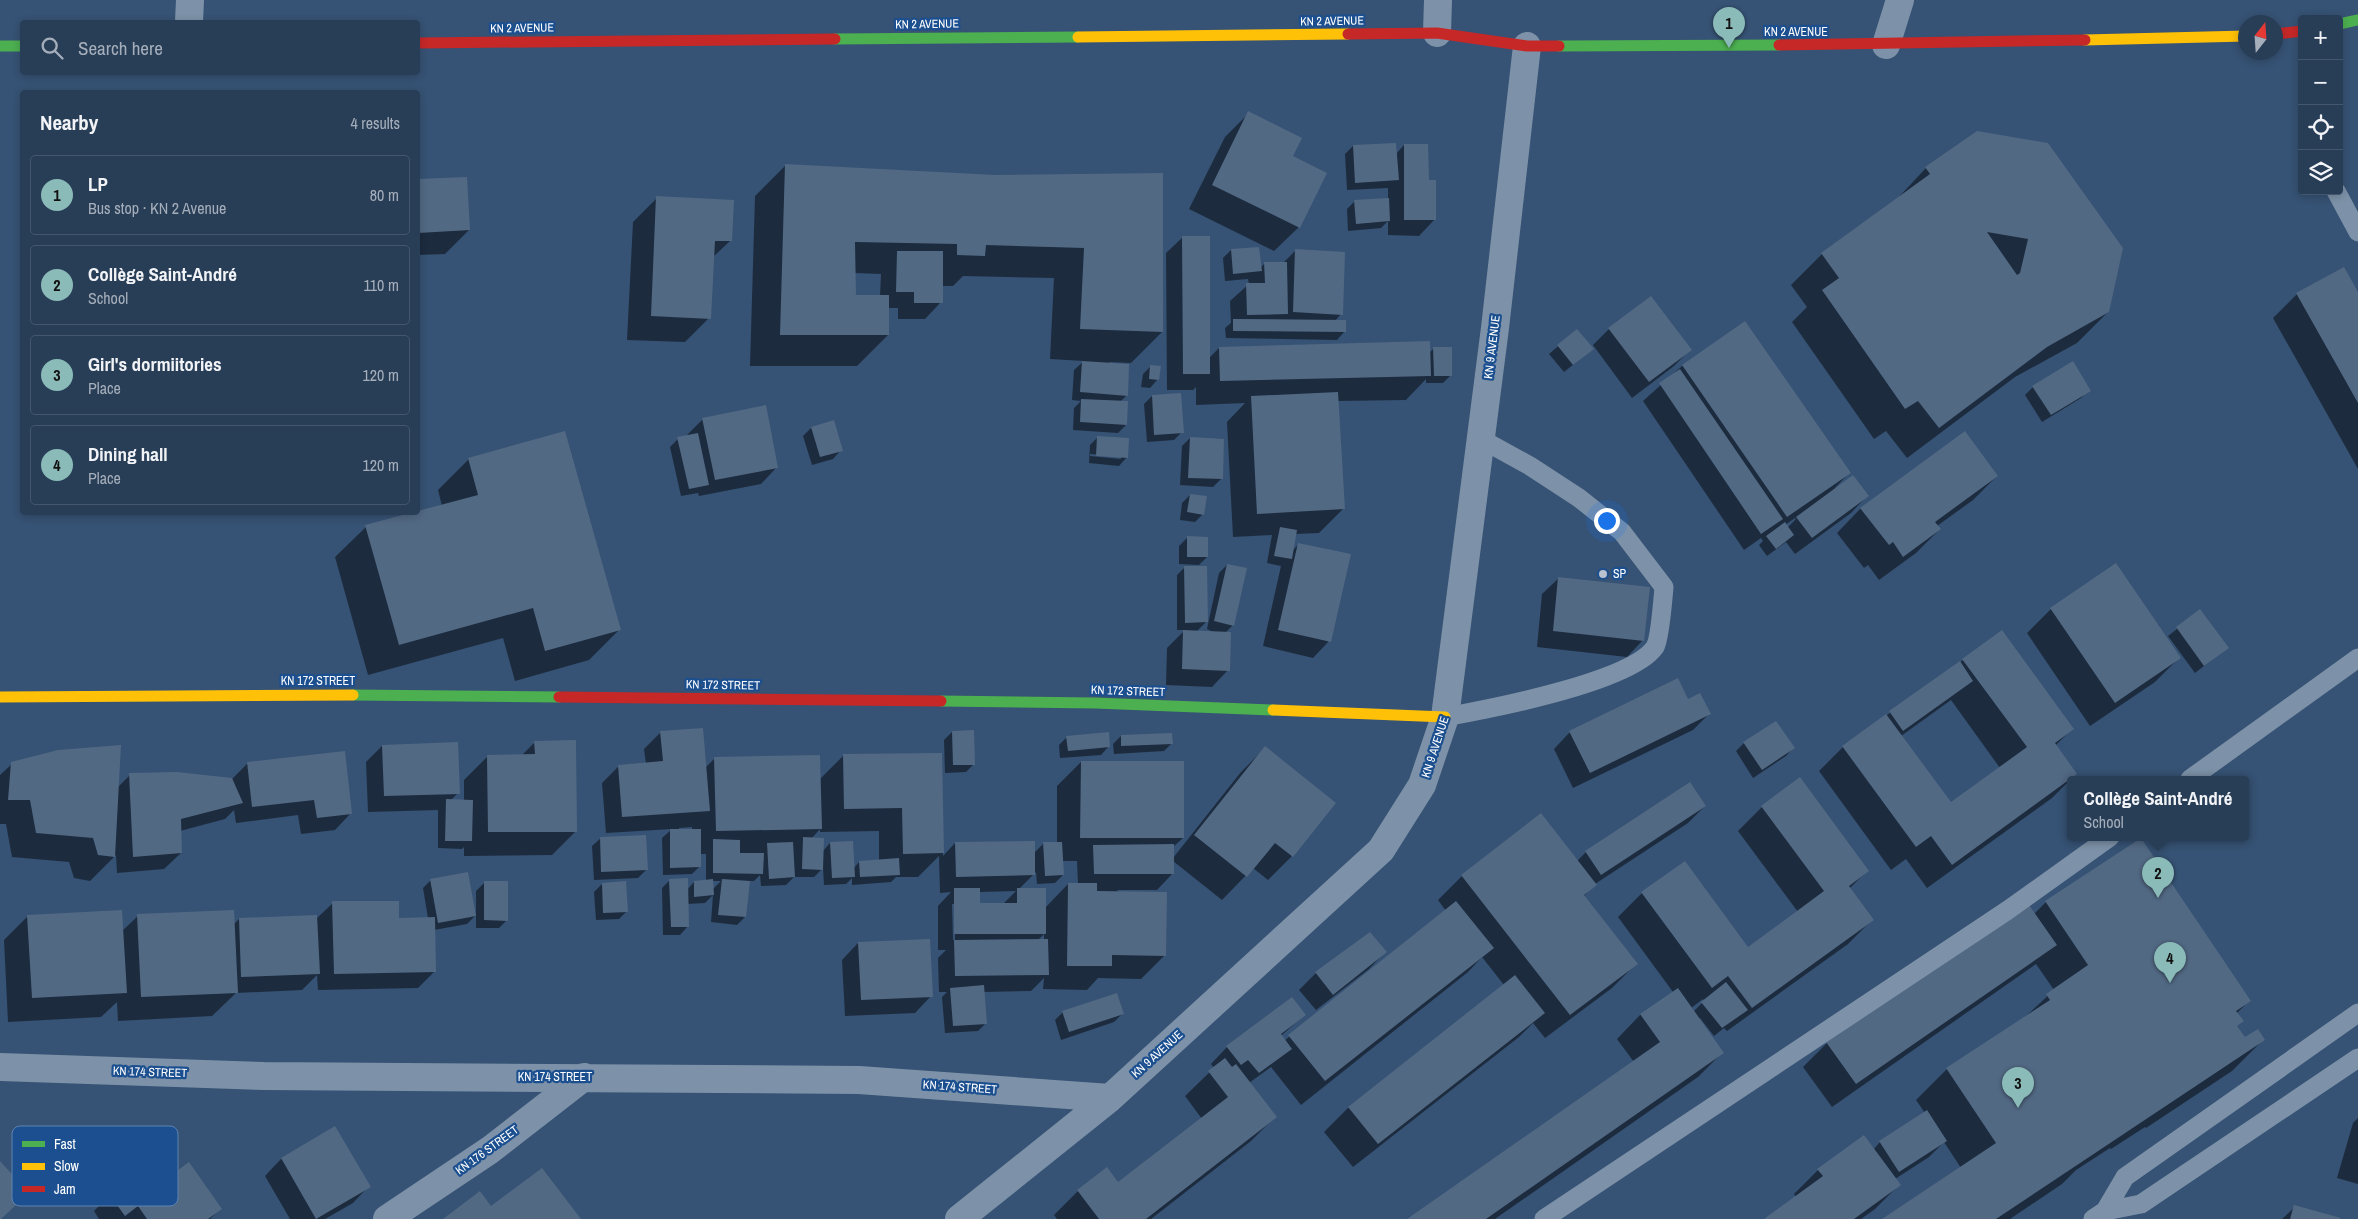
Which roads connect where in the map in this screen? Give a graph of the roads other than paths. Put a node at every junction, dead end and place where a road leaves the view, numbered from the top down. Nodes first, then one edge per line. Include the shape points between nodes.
1 (190, 0) edge
2 (1438, 0) edge
3 (1900, 0) edge
4 (190, 20) edge
5 (2358, 20) edge
6 (2343, 23) edge
7 (2298, 31) edge
8 (1437, 33) junction
9 (2283, 33) edge
10 (2238, 36) edge
11 (420, 43) edge
12 (1886, 45) junction
13 (0, 46) edge
14 (20, 46) edge
15 (1527, 46) junction
16 (2338, 195) edge
17 (2358, 232) edge
18 (1481, 439) junction
19 (2358, 658) edge
20 (0, 697) edge
21 (1446, 717) junction
22 (2194, 776) edge
23 (2104, 841) edge
24 (2358, 1013) edge
25 (2358, 1058) edge
26 (0, 1067) edge
27 (584, 1077) junction
28 (1110, 1098) junction
29 (2099, 1215) edge
30 (1555, 1216) edge
31 (387, 1219) edge
32 (959, 1219) edge

1 - 4 street
2 - 8 street
3 - 12 street
5 - 6 main road
7 - 9 main road
8 - 11 main road, KN 2 AVENUE
8 - 15 main road, KN 2 AVENUE
10 - 12 main road, KN 2 AVENUE
12 - 15 main road, KN 2 AVENUE
13 - 14 main road
15 - 18 street, KN 9 AVENUE
16 - 17 lane
18 - 21 street, KN 9 AVENUE
18 - 21 lane via 1579,498 1622,532 1664,587 1656,646 1638,662 1581,685 1508,705
19 - 22 lane
20 - 21 main road, KN 172 STREET via 300,694 1096,703
21 - 28 street, KN 9 AVENUE via 1422,785 1381,850
23 - 30 lane via 2008,910
24 - 29 lane via 2125,1177
25 - 29 lane via 2141,1204
26 - 27 street, KN 174 STREET via 264,1076
27 - 28 street, KN 174 STREET via 859,1080
27 - 31 street, KN 176 STREET via 490,1150
28 - 32 street, KN 9 AVENUE

